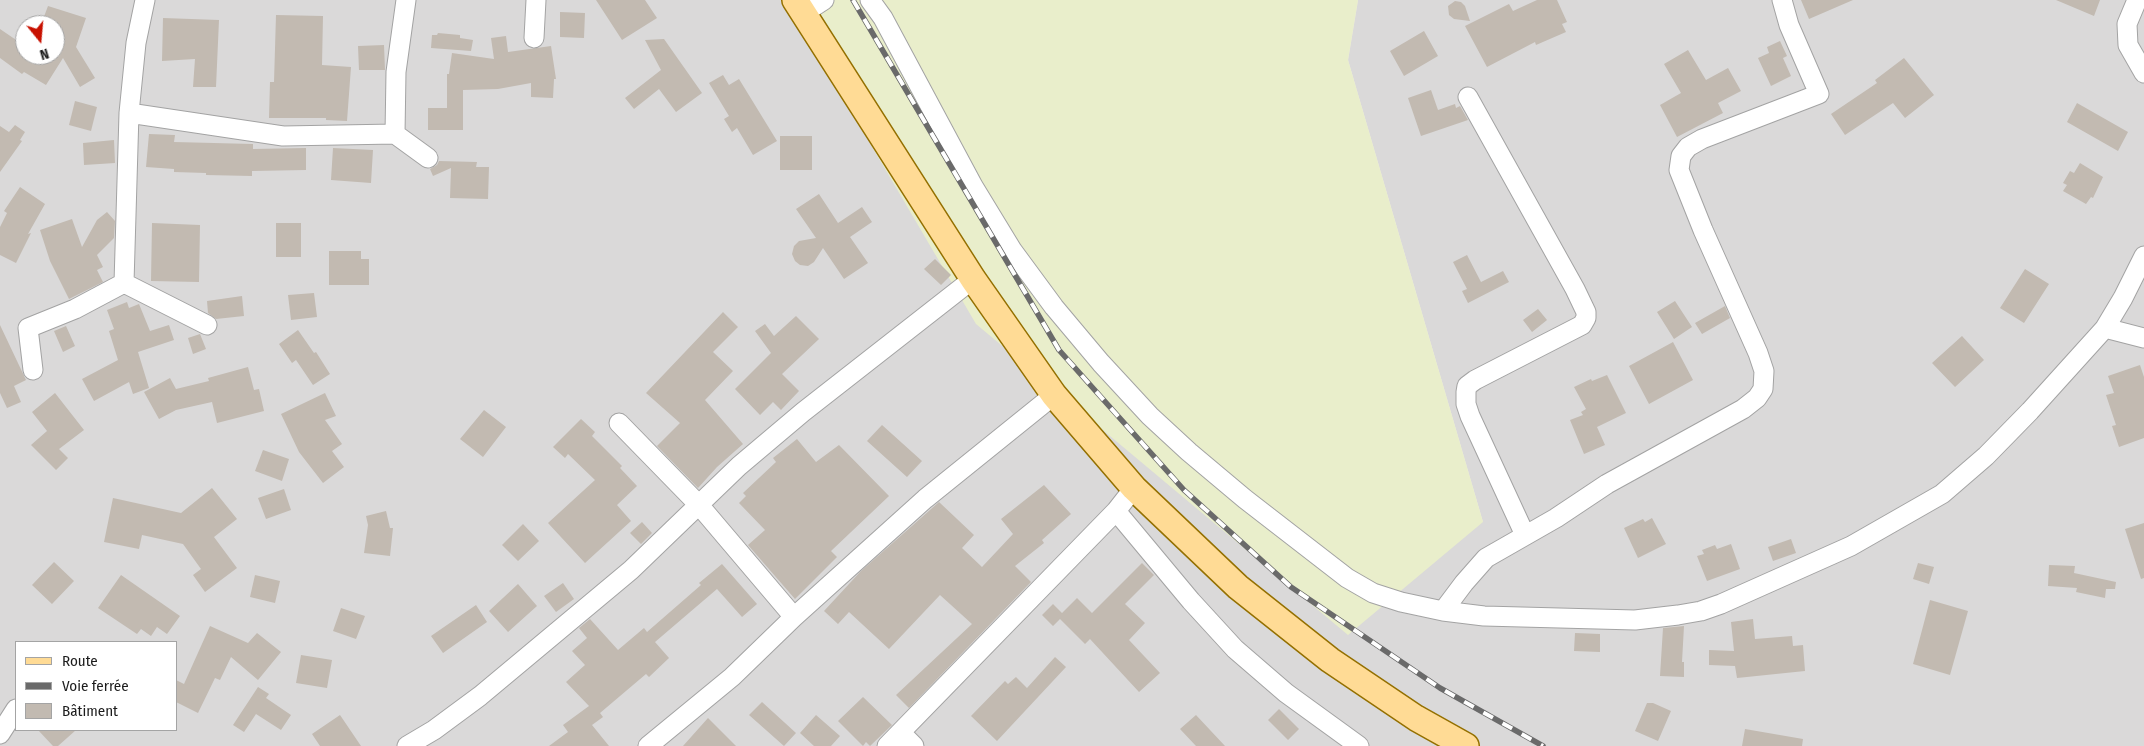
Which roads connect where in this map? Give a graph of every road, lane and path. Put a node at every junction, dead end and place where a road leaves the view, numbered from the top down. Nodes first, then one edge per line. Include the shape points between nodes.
1 (145, 0) edge
2 (406, 0) edge
3 (536, 0) edge
4 (824, 0) edge
5 (870, 0) edge
6 (1782, 0) edge
7 (2137, 0) edge
8 (799, 7) edge
9 (534, 38) dead end
10 (2144, 73) edge
11 (1468, 97) dead end
12 (129, 113) junction
13 (395, 134) junction
14 (428, 158) dead end
15 (2144, 256) edge
16 (973, 279) junction
17 (124, 283) junction
18 (207, 325) dead end
19 (2105, 328) junction
20 (2144, 338) edge
21 (33, 370) dead end
22 (1054, 395) junction
23 (619, 423) dead end
24 (1134, 488) junction
25 (699, 505) junction
26 (1116, 511) junction
27 (1525, 535) junction
28 (1443, 611) junction
29 (794, 616) junction
30 (15, 711) edge
31 (0, 734) edge
32 (907, 739) edge
33 (407, 746) edge
34 (648, 746) edge
35 (887, 746) edge
36 (1359, 746) edge
37 (1466, 746) edge

1 - 12 street via 136,44
2 - 13 street via 396,72
3 - 9 street
4 - 8 street
5 - 28 street via 1012,250 1054,307 1150,416 1252,505 1347,578 1373,593
6 - 27 street via 1789,25 1819,94 1702,139 1688,147 1681,156 1679,170 1761,362 1763,389 1743,408 1607,484
7 - 10 street via 2127,24 2128,45
8 - 16 main road
11 - 27 street via 1586,312 1582,325 1467,386 1466,404 1470,416
12 - 13 street via 283,136
12 - 17 street
13 - 14 street
15 - 19 street
16 - 22 main road
16 - 25 street via 803,412
17 - 18 street
17 - 21 street via 28,328
19 - 20 street
19 - 28 street via 1986,456 1942,494 1851,546 1754,590 1701,611 1635,620 1484,616
22 - 24 main road
22 - 29 street via 925,500
23 - 25 street
24 - 26 street
24 - 37 main road via 1238,587 1330,660 1416,718
25 - 29 street
25 - 33 street via 631,570 480,696
26 - 32 street
26 - 36 street via 1235,650 1286,693
27 - 28 street via 1481,563
29 - 34 street via 732,677
30 - 31 street
32 - 35 street

